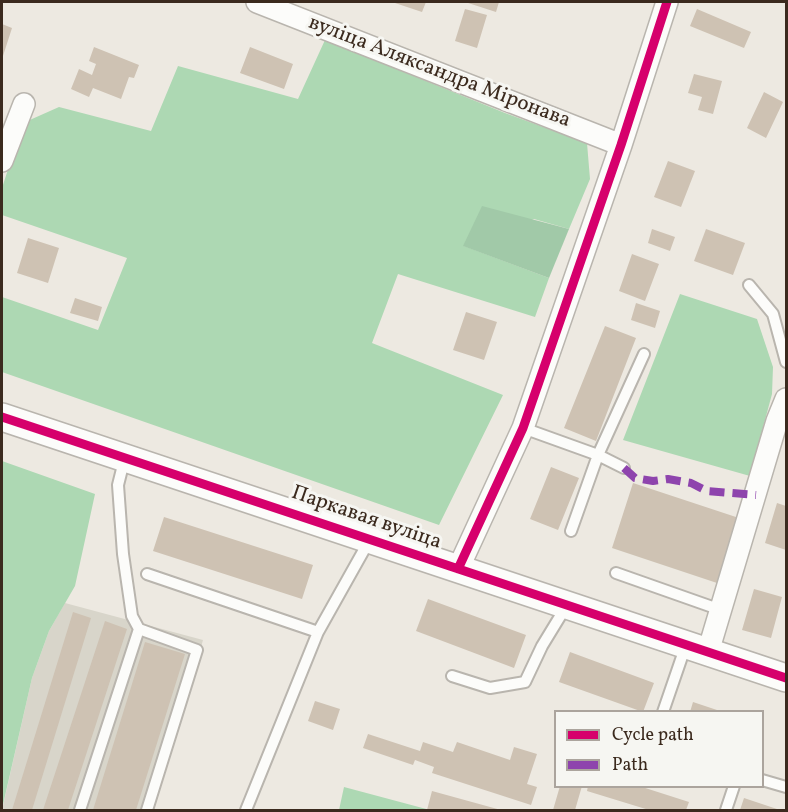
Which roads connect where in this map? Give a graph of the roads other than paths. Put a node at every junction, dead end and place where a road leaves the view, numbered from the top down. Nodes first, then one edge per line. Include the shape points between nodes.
1 (257, 2) edge
2 (667, 2) edge
3 (24, 104) dead end
4 (621, 144) junction
5 (2, 161) edge
6 (749, 285) dead end
7 (644, 354) dead end
8 (786, 362) edge
9 (786, 399) edge
10 (2, 417) edge
11 (523, 428) junction
12 (598, 456) junction
13 (125, 457) junction
14 (624, 468) dead end
15 (571, 531) dead end
16 (370, 539) junction
17 (458, 569) junction
18 (616, 573) dead end
19 (147, 574) dead end
20 (567, 605) junction
21 (721, 610) junction
22 (139, 629) junction
23 (318, 632) junction
24 (697, 648) junction
25 (452, 676) dead end
26 (786, 678) edge
27 (664, 710) edge
28 (764, 781) edge
29 (786, 787) edge
30 (733, 788) edge
31 (80, 810) edge
32 (147, 810) edge
33 (246, 810) edge
34 (726, 810) edge

1 - 4 street, вуліца Аляксандра Міронава
2 - 4 street
3 - 5 street
4 - 11 street
6 - 8 lane via 773,314
7 - 12 lane
9 - 21 street
10 - 13 street, Паркавая вуліца
11 - 12 lane
11 - 17 street
12 - 14 lane
12 - 15 lane
13 - 16 street, Паркавая вуліца
13 - 22 lane via 118,485 123,554 132,616
16 - 17 street, Паркавая вуліца
16 - 23 lane
17 - 20 street, Паркавая вуліца
18 - 21 lane
19 - 23 lane
20 - 24 street, Паркавая вуліца
20 - 25 lane via 525,682 490,688
21 - 24 street
22 - 31 lane
22 - 32 lane via 197,650
23 - 33 lane
24 - 26 street, Паркавая вуліца
24 - 27 lane
28 - 29 lane
30 - 34 lane

